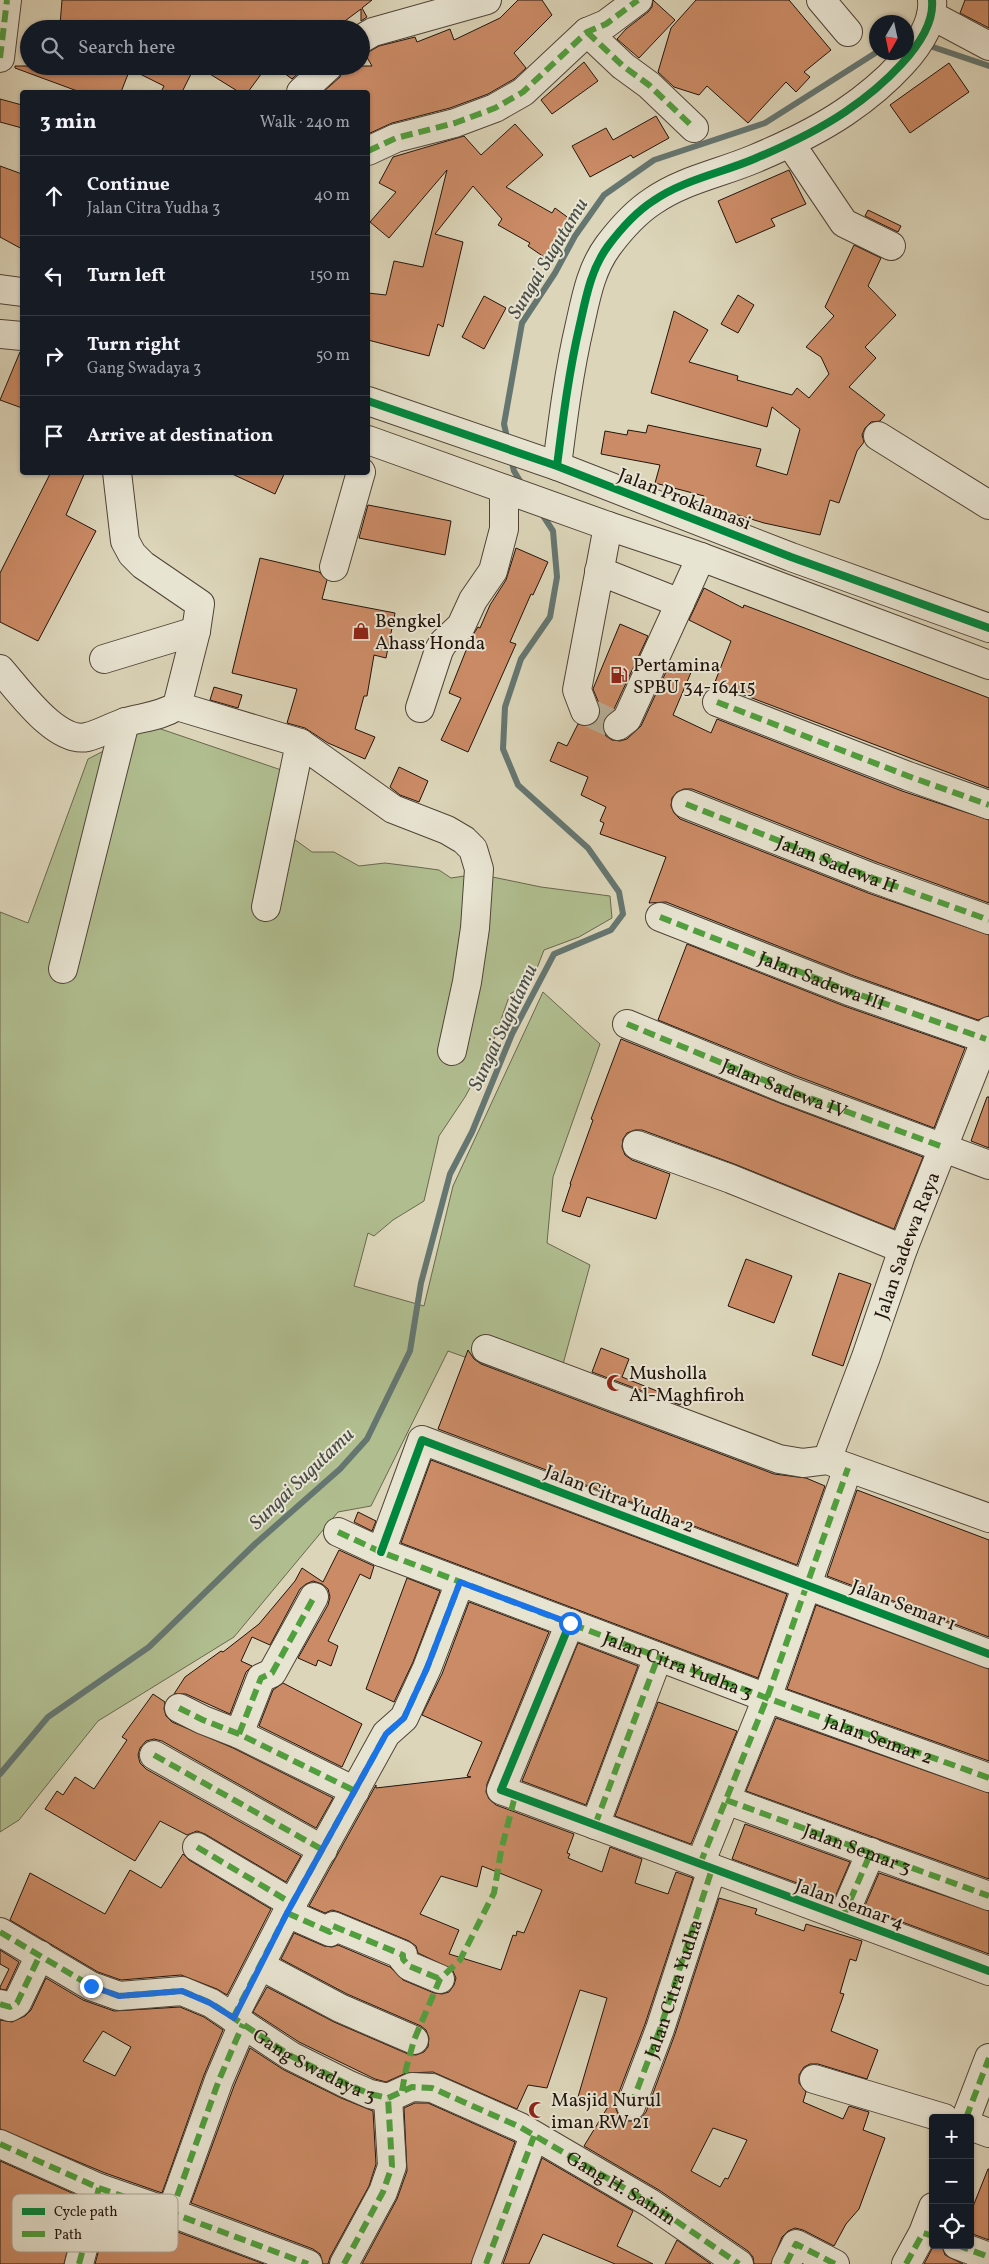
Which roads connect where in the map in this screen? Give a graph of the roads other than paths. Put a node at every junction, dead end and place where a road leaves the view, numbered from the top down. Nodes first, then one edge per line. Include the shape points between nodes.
1 (7, 0) edge
2 (487, 0) edge
3 (638, 0) edge
4 (821, 0) edge
5 (932, 11) edge
6 (588, 32) junction
7 (848, 32) dead end
8 (370, 34) edge
9 (989, 46) edge
10 (0, 58) edge
11 (319, 75) edge
12 (303, 90) edge
13 (694, 128) dead end
14 (790, 143) junction
15 (370, 150) edge
16 (890, 246) dead end
17 (0, 289) edge
18 (20, 292) edge
19 (0, 334) edge
20 (20, 336) edge
21 (370, 402) edge
22 (878, 436) dead end
23 (370, 444) edge
24 (549, 463) junction
25 (117, 475) edge
26 (359, 475) edge
27 (508, 491) junction
28 (989, 505) edge
29 (608, 526) junction
30 (701, 557) junction
31 (334, 567) dead end
32 (599, 571) junction
33 (680, 603) junction
34 (989, 628) edge
35 (196, 631) junction
36 (104, 659) dead end
37 (989, 664) edge
38 (0, 669) edge
39 (718, 702) dead end
40 (177, 706) junction
41 (420, 708) dead end
42 (585, 711) dead end
43 (125, 722) junction
44 (618, 726) dead end
45 (300, 743) junction
46 (686, 804) dead end
47 (989, 806) edge
48 (266, 907) dead end
49 (660, 917) dead end
50 (989, 920) edge
51 (63, 969) dead end
52 (627, 1024) dead end
53 (988, 1035) edge
54 (452, 1051) dead end
55 (637, 1145) dead end
56 (943, 1147) junction
57 (989, 1165) edge
58 (903, 1249) junction
59 (486, 1350) dead end
60 (838, 1464) junction
61 (989, 1518) edge
62 (338, 1532) dead end
63 (381, 1552) junction
64 (460, 1582) junction
65 (807, 1585) junction
66 (314, 1596) dead end
67 (570, 1623) junction
68 (989, 1654) edge
69 (658, 1657) junction
70 (767, 1698) junction
71 (179, 1708) dead end
72 (239, 1734) junction
73 (154, 1755) dead end
74 (989, 1778) edge
75 (355, 1792) junction
76 (726, 1800) junction
77 (595, 1825) junction
78 (197, 1847) dead end
79 (323, 1850) junction
80 (871, 1852) junction
81 (706, 1866) junction
82 (989, 1896) edge
83 (290, 1908) junction
84 (843, 1917) junction
85 (0, 1932) edge
86 (40, 1955) junction
87 (261, 1966) junction
88 (989, 1971) edge
89 (440, 1979) dead end
90 (0, 2004) edge
91 (238, 2021) junction
92 (414, 2040) dead end
93 (989, 2058) edge
94 (814, 2080) dead end
95 (388, 2098) junction
96 (631, 2106) dead end
97 (930, 2114) edge
98 (968, 2114) edge
99 (974, 2127) edge
100 (989, 2133) edge
101 (534, 2136) junction
102 (0, 2144) edge
103 (99, 2188) junction
104 (97, 2194) edge
105 (116, 2194) edge
106 (178, 2194) edge
107 (178, 2216) edge
108 (928, 2235) edge
109 (968, 2249) edge
110 (989, 2257) edge
111 (729, 2261) edge
112 (308, 2264) edge
113 (344, 2264) edge
114 (486, 2264) edge
115 (786, 2264) edge
116 (835, 2264) edge
117 (906, 2264) edge

1 - 10 street
2 - 8 street
3 - 6 street via 606,24
4 - 7 street
5 - 9 street
5 - 14 street via 907,58 886,78 844,112
6 - 13 street
6 - 15 street via 523,92 495,108 455,123 396,138
11 - 12 street
14 - 16 street via 844,223
14 - 24 street via 653,201 630,220 607,247 594,272 584,308
17 - 18 street
19 - 20 street
21 - 24 street, Jalan Proklamasi
22 - 28 street
23 - 27 street
24 - 34 street, Jalan Proklamasi via 791,557
25 - 35 street via 125,541 142,565 200,604
26 - 31 street
27 - 29 street
27 - 41 street via 504,529 493,571 473,600 462,626 439,650
29 - 30 street
29 - 32 street
30 - 33 street
30 - 37 street
32 - 33 street
32 - 42 street via 577,690
33 - 44 street via 627,719
35 - 36 street
35 - 40 street
38 - 43 street via 53,727 68,736 85,738
39 - 47 street
40 - 43 street via 166,713
40 - 45 street
43 - 51 street
45 - 48 street
45 - 54 street via 393,809 447,830 473,849 479,870 476,928
46 - 50 street, Jalan Sadewa II
49 - 53 street, Jalan Sadewa III via 849,991
52 - 56 street, Jalan Sadewa IV via 788,1090
53 - 56 street, Jalan Sadewa Raya
55 - 58 street via 731,1179
56 - 57 street, Jalan Sadewa IV
56 - 58 street, Jalan Sadewa Raya
58 - 60 street, Jalan Sadewa Raya via 866,1356
59 - 60 street via 778,1459
60 - 61 street
60 - 65 street, Jalan Sadewa Raya
62 - 63 street, Jalan Citra Yudha 3
63 - 64 street, Jalan Citra Yudha 3
63 - 65 street, Jalan Citra Yudha 2 via 422,1440
64 - 67 street, Jalan Citra Yudha 3
64 - 75 street via 404,1718 386,1734
65 - 68 street, Jalan Semar 1
65 - 70 street, Jalan Citra Yudha
66 - 72 street via 272,1673 261,1678
67 - 69 street, Jalan Citra Yudha 3
67 - 77 street, Jalan Semar 4 via 501,1790
69 - 70 street, Jalan Citra Yudha 3
69 - 77 street
70 - 74 street, Jalan Semar 2
70 - 76 street, Jalan Citra Yudha
71 - 72 street
72 - 75 street
73 - 79 street
75 - 79 street
76 - 80 street, Jalan Semar 3
76 - 81 street, Jalan Citra Yudha
77 - 81 street, Jalan Semar 4
78 - 83 street
79 - 83 street
80 - 82 street, Jalan Semar 3
80 - 84 street
81 - 84 street, Jalan Semar 4
81 - 96 street, Jalan Citra Yudha via 660,2029
83 - 87 street
83 - 89 street via 330,1932 332,1926 403,1955 409,1966
84 - 88 street, Jalan Semar 4
85 - 86 street, Gang Swadaya 3
86 - 90 street via 17,2003 10,2006
86 - 91 street, Gang Swadaya 3 via 91,1986 119,1996 182,1991 210,2003
87 - 91 street
87 - 92 street via 340,2008
91 - 95 street, Gang Swadaya 3 via 299,2060 370,2094
91 - 106 street
93 - 98 street
94 - 97 street
95 - 101 street, Gang H. Sainin via 412,2087 432,2088
95 - 113 street via 392,2166 383,2192
99 - 100 street
101 - 111 street, Gang H. Sainin via 650,2202
101 - 114 street
102 - 103 street
103 - 104 street
103 - 105 street
107 - 112 street
108 - 117 street
109 - 110 street
115 - 116 street via 796,2244

